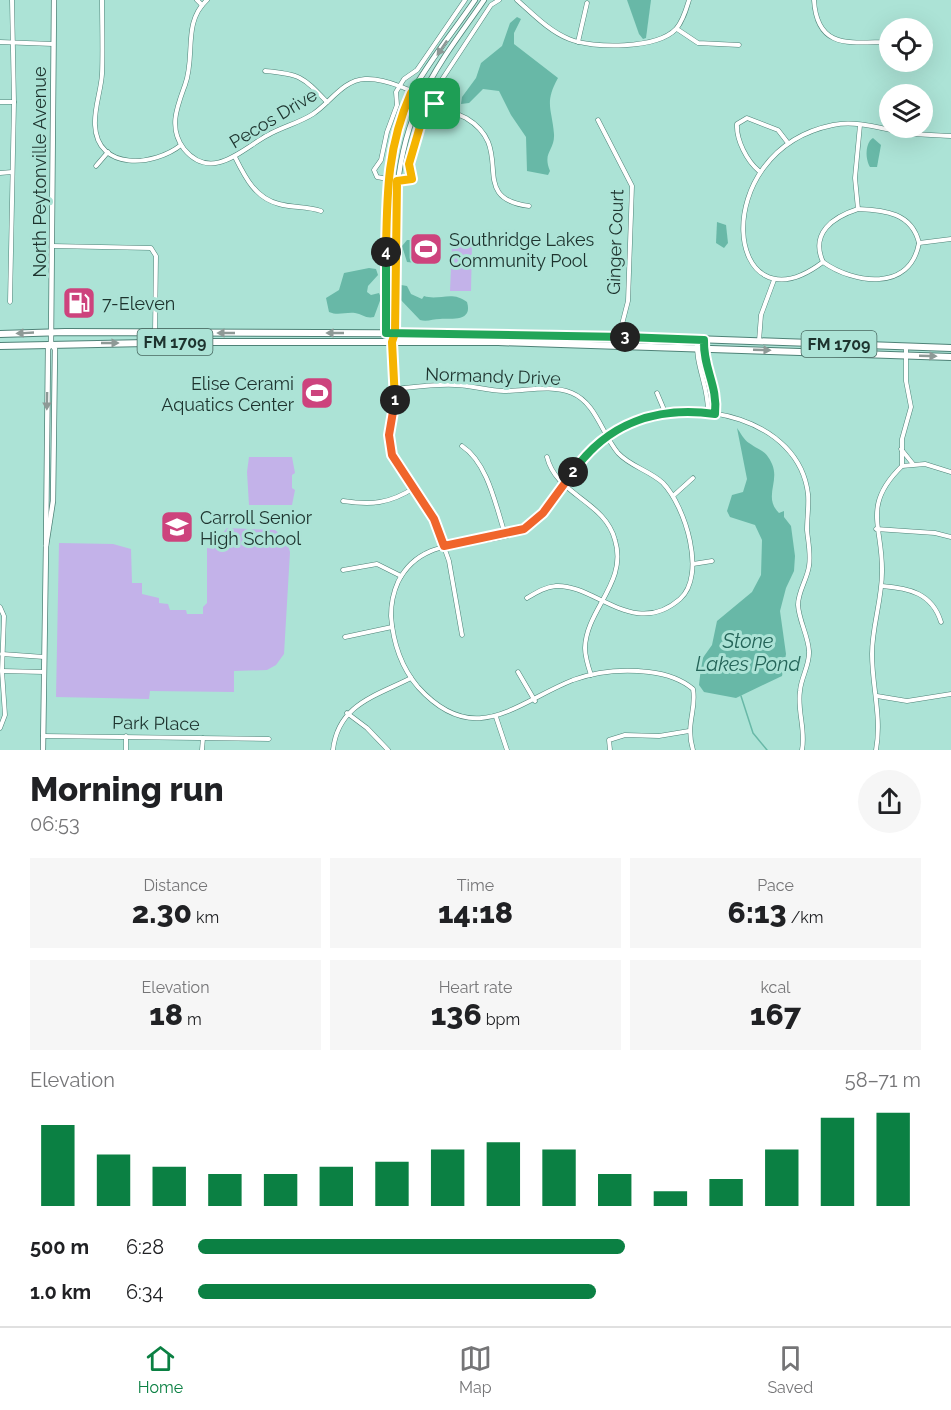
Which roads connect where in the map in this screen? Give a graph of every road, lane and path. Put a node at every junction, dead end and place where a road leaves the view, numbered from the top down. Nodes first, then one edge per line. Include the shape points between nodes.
1 (12, 0) edge
2 (54, 0) edge
3 (102, 0) edge
4 (197, 0) edge
5 (207, 0) edge
6 (465, 0) edge
7 (475, 0) edge
8 (484, 0) edge
9 (500, 0) edge
10 (518, 0) edge
11 (689, 0) edge
12 (814, 0) edge
13 (588, 3) dead end
14 (202, 5) junction
15 (676, 29) junction
16 (0, 42) edge
17 (578, 42) junction
18 (14, 43) junction
19 (879, 43) edge
20 (53, 44) junction
21 (739, 45) dead end
22 (265, 71) dead end
23 (399, 87) junction
24 (411, 93) junction
25 (421, 97) junction
26 (0, 102) edge
27 (14, 102) junction
28 (327, 102) junction
29 (435, 104) junction
30 (598, 120) dead end
31 (860, 125) junction
32 (951, 135) edge
33 (788, 143) junction
34 (181, 145) junction
35 (108, 152) junction
36 (235, 157) junction
37 (96, 166) dead end
38 (759, 171) junction
39 (12, 172) junction
40 (0, 173) edge
41 (387, 180) junction
42 (397, 181) junction
43 (529, 206) dead end
44 (858, 209) junction
45 (321, 211) dead end
46 (951, 239) edge
47 (919, 243) junction
48 (52, 246) junction
49 (824, 262) junction
50 (774, 280) junction
51 (10, 302) dead end
52 (51, 332) junction
53 (155, 332) junction
54 (386, 333) junction
55 (395, 333) junction
56 (0, 334) edge
57 (619, 336) junction
58 (701, 339) junction
59 (759, 341) junction
60 (392, 342) junction
61 (51, 343) junction
62 (0, 346) edge
63 (906, 346) junction
64 (700, 348) junction
65 (951, 348) edge
66 (905, 355) junction
67 (951, 357) edge
68 (396, 389) junction
69 (657, 393) dead end
70 (665, 412) junction
71 (708, 413) junction
72 (715, 414) junction
73 (47, 418) junction
74 (55, 418) junction
75 (607, 436) junction
76 (462, 446) dead end
77 (900, 448) junction
78 (547, 457) dead end
79 (913, 464) junction
80 (902, 466) junction
81 (951, 472) edge
82 (693, 478) dead end
83 (564, 484) junction
84 (414, 488) junction
85 (673, 496) junction
86 (343, 501) dead end
87 (876, 529) junction
88 (506, 534) junction
89 (951, 537) edge
90 (46, 546) junction
91 (444, 546) junction
92 (712, 561) dead end
93 (693, 564) junction
94 (343, 570) dead end
95 (401, 576) junction
96 (882, 586) junction
97 (527, 598) dead end
98 (602, 603) junction
99 (0, 607) edge
100 (942, 622) dead end
101 (392, 627) junction
102 (462, 635) dead end
103 (345, 637) dead end
104 (2, 654) junction
105 (44, 657) junction
106 (1, 662) edge
107 (2, 671) junction
108 (44, 672) junction
109 (518, 672) dead end
110 (591, 675) junction
111 (411, 678) junction
112 (951, 694) edge
113 (877, 696) junction
114 (535, 701) junction
115 (347, 713) junction
116 (496, 716) junction
117 (0, 728) edge
118 (689, 731) junction
119 (43, 736) junction
120 (126, 736) junction
121 (203, 738) junction
122 (269, 739) dead end
123 (43, 750) edge
124 (126, 750) edge
125 (202, 750) edge
126 (333, 750) edge
127 (388, 750) edge
128 (507, 750) edge
129 (610, 750) edge
130 (693, 750) edge
131 (802, 750) edge
132 (876, 750) edge

1 - 18 street
2 - 20 street, North Peytonville Avenue
3 - 35 street via 102,75 94,125 98,140
4 - 14 street
5 - 14 street
6 - 23 street via 417,70
7 -> 24 street
8 - 25 street
9 - 29 street via 490,5 442,78
10 - 17 street via 554,31
11 - 15 street
12 - 19 street via 819,22 835,40 849,44
13 - 17 street
14 - 34 street via 191,26 189,73 174,117
15 - 17 street via 654,42
15 - 21 street via 698,43
16 - 18 street
18 - 20 street
18 - 27 street
20 - 48 street, North Peytonville Avenue
22 - 28 street via 293,74
23 - 24 street, Pecos Drive
23 - 28 street, Pecos Drive via 360,80
23 - 41 street via 381,160 374,170 377,177
24 - 25 street, Pecos Drive
24 - 41 street via 393,143
25 - 29 street, Pecos Drive
25 - 42 street
26 - 27 street
27 - 39 street
28 - 36 street, Pecos Drive via 312,115 266,136
29 - 42 street via 423,116 418,131 409,164 412,179
29 - 43 street, Pecos Drive via 478,126 492,150 496,191 507,201
30 - 57 street, Ginger Court via 632,186 628,301
31 - 32 street
31 - 33 street via 835,124
31 - 44 street via 855,178
33 - 38 street
33 - 38 street via 778,130 747,118 736,124 750,163
34 - 35 street via 152,161 132,162
34 - 36 street, Pecos Drive via 188,153 210,162
35 - 37 street
36 - 45 street via 259,195 278,204
38 - 50 street via 746,203 741,226 743,242 758,270
39 - 40 street
39 - 51 street
41 - 42 street
41 - 54 street
42 - 55 street
44 - 47 street via 898,215 910,224
44 - 49 street via 826,226 818,244
46 - 47 street
47 - 49 street via 912,262 899,273 880,279 843,275
48 - 52 street, North Peytonville Avenue
48 - 53 street via 151,248 156,256
49 - 50 street via 804,277
50 - 59 street via 761,315
52 - 53 main road, FM 1709
52 -> 56 main road, FM 1709
52 - 61 street, North Peytonville Avenue
54 -> 53 main road, FM 1709
54 - 55 main road, FM 1709
54 - 60 street
55 - 57 main road, FM 1709
55 - 60 street
57 - 58 main road, FM 1709
58 - 59 main road, FM 1709
58 - 64 street
59 - 63 main road, FM 1709
61 -> 60 main road, FM 1709
60 - 64 main road, FM 1709
60 - 68 street
61 - 62 main road, FM 1709
61 -> 73 street
61 - 74 street via 55,349
63 - 65 main road, FM 1709
63 - 66 street
64 -> 66 main road, FM 1709
64 - 71 street via 698,368 707,389
64 - 72 street via 715,389
66 -> 67 main road, FM 1709
66 - 77 street via 911,407
68 - 75 street, Normandy Drive via 454,385 502,391 560,389 586,403
68 - 84 street via 390,448 395,463
69 - 70 street
70 - 71 street
70 - 75 street
71 - 72 street
72 - 131 street via 744,422 774,438 793,458 804,479 810,565 798,605 810,655 799,699 804,730
73 - 74 street
73 - 90 street
74 - 90 street via 53,509
75 - 83 street
75 - 85 street, Normandy Drive via 627,462 659,480
76 - 88 street via 483,474
77 - 79 street
77 - 80 street
78 - 83 street via 553,474
79 - 80 street
79 - 81 street
80 - 87 street via 877,504
82 - 85 street
83 - 88 street via 543,513 529,525
83 - 98 street via 598,511 615,539 617,568
84 - 86 street via 382,503
84 - 91 street via 434,519
85 - 93 street, Normandy Drive
87 - 89 street
87 - 96 street
88 - 91 street
90 - 105 street
91 - 95 street via 422,556
91 - 102 street
92 - 93 street
93 - 98 street via 688,589 667,608 634,612
94 - 95 street via 377,564
95 - 101 street via 391,603
96 - 100 street via 921,594 938,611
96 - 113 street via 873,636
97 - 98 street via 557,586
98 - 110 street via 585,642
99 - 104 street via 4,616
101 - 103 street
101 - 111 street
104 - 105 street
104 - 106 street
105 - 108 street
106 - 107 street
107 - 108 street
107 - 117 street via 5,715
108 - 119 street
109 - 114 street
110 - 114 street
110 - 118 street via 644,671 691,686 694,692
111 - 115 street via 362,700
111 - 116 street via 449,711 471,717
112 - 113 street via 907,701
113 - 132 street
114 - 116 street
115 - 126 street via 337,729
115 - 127 street
116 - 128 street
118 - 129 street via 619,736 609,740
118 - 130 street
119 - 120 street, Park Place
119 - 123 street
120 - 121 street, Park Place
120 - 124 street
121 - 122 street, Park Place
121 - 125 street

